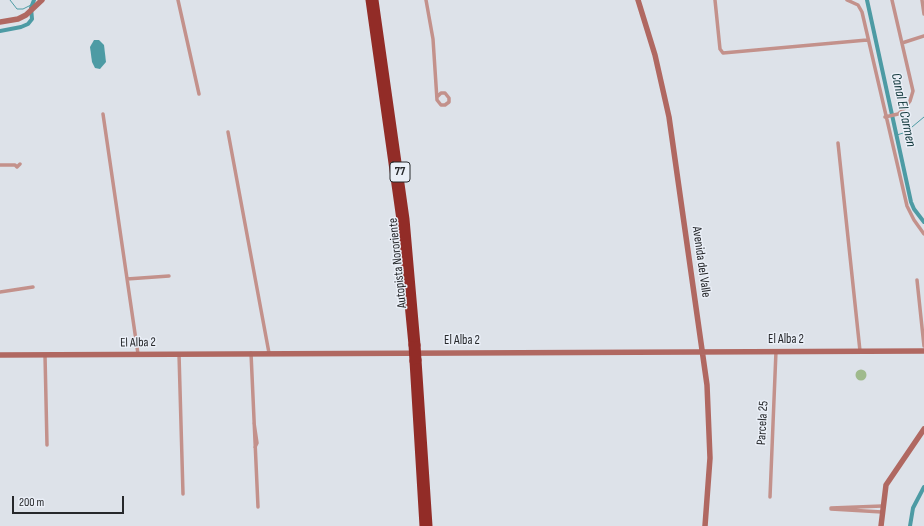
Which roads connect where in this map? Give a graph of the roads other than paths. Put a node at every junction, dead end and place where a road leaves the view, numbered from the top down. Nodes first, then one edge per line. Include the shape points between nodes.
1 (42, 0) edge
2 (178, 0) edge
3 (369, 0) edge
4 (374, 0) edge
5 (426, 0) edge
6 (715, 0) edge
7 (847, 0) edge
8 (892, 0) edge
9 (922, 0) edge
10 (640, 2) edge
11 (924, 14) edge
12 (0, 22) edge
13 (924, 36) edge
14 (867, 40) junction
15 (902, 43) junction
16 (199, 94) dead end
17 (438, 96) dead end
18 (103, 114) dead end
19 (887, 117) junction
20 (228, 132) dead end
21 (838, 143) dead end
22 (0, 165) edge
23 (15, 165) dead end
24 (924, 234) edge
25 (169, 276) dead end
26 (127, 279) junction
27 (917, 280) dead end
28 (33, 287) dead end
29 (0, 292) edge
30 (414, 345) junction
31 (924, 346) edge
32 (702, 351) junction
33 (776, 351) junction
34 (860, 351) junction
35 (924, 351) edge
36 (250, 353) junction
37 (269, 353) junction
38 (138, 354) junction
39 (179, 354) junction
40 (0, 355) edge
41 (44, 355) junction
42 (416, 361) junction
43 (924, 429) edge
44 (47, 445) dead end
45 (183, 494) dead end
46 (770, 497) dead end
47 (258, 507) dead end
48 (882, 509) junction
49 (423, 526) edge
50 (429, 526) edge
51 (705, 526) edge
52 (881, 526) edge

1 - 12 street via 26,15
2 - 16 street
3 - 30 highway, Autopista Nororiente / 77 via 400,220
4 - 30 highway, Autopista Nororiente / 77 via 406,219
5 - 17 street via 433,39
6 - 14 street via 720,49 724,53
7 - 14 street via 858,5 862,12
8 - 15 street
9 - 11 street
10 - 32 street, Avenida del Valle via 656,55 669,117
13 - 15 street
14 - 19 street
15 - 19 street via 913,90 908,104 898,114
18 - 26 street
19 - 24 street via 907,206
20 - 37 street
21 - 34 street
22 - 23 street
25 - 26 street
26 - 38 street
27 - 31 street
28 - 29 street
30 - 42 highway, Autopista Nororiente / 77, bridge
32 - 33 street, El Alba 2
32 - 37 street, El Alba 2
32 - 51 street, Avenida del Valle via 710,431 710,472
33 - 34 street, El Alba 2
33 - 46 street, Parcela 25
34 - 35 street, El Alba 2
36 - 37 street, El Alba 2
36 - 39 street, El Alba 2
36 - 47 street
38 - 39 street, El Alba 2
38 - 41 street, El Alba 2
39 - 45 street
40 - 41 street, El Alba 2
41 - 44 street
42 - 49 highway, Autopista Nororiente / 77
42 - 50 highway, Autopista Nororiente / 77
43 - 48 street via 888,480
48 - 48 street via 830,508
48 - 52 street

